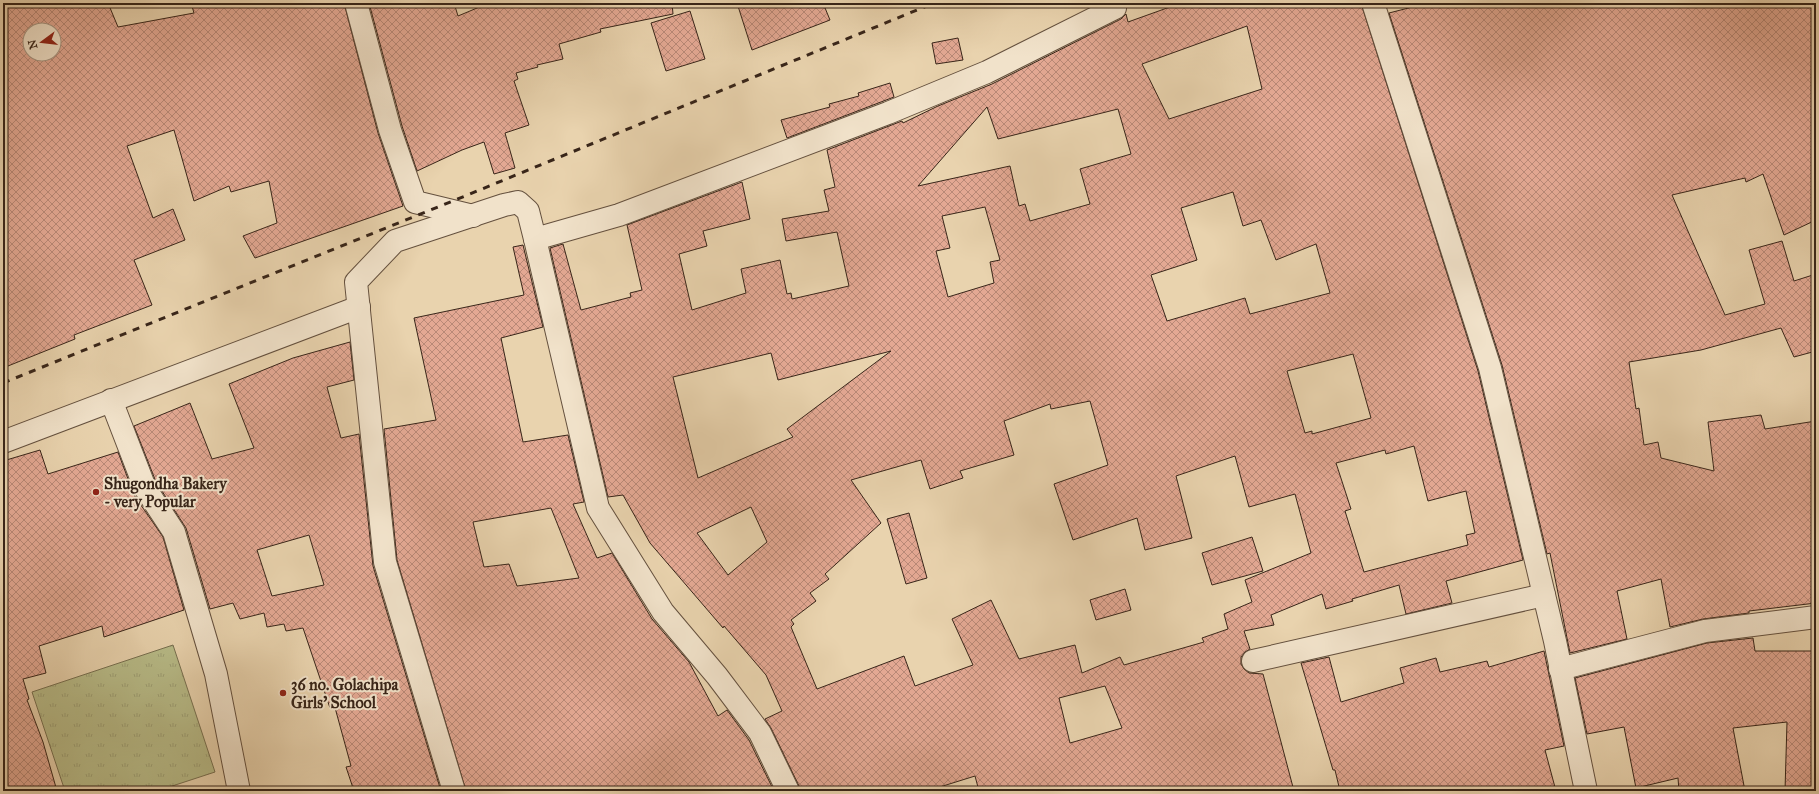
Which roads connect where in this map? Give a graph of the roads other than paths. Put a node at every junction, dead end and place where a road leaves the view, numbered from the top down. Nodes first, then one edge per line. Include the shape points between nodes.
1 (356, 3) edge
2 (1373, 3) edge
3 (1115, 8) dead end
4 (474, 216) junction
5 (535, 239) junction
6 (359, 307) junction
7 (111, 400) junction
8 (3, 442) edge
9 (1544, 595) junction
10 (1816, 617) edge
11 (1253, 661) dead end
12 (1560, 669) junction
13 (239, 791) edge
14 (454, 791) edge
15 (788, 791) edge
16 (1586, 791) edge

1 - 4 street via 390,130 415,202
2 - 9 street via 1490,368
3 - 5 street via 987,72 888,113 619,215
4 - 5 street via 518,202 528,211
4 - 6 street via 395,241 356,282
5 - 15 street via 598,508 663,612 717,676 760,733
6 - 7 street
6 - 14 street via 385,562
7 - 8 street
7 - 13 street via 145,488 174,532 216,674
9 - 11 street
9 - 12 street
10 - 12 street via 1705,631
12 - 16 street

